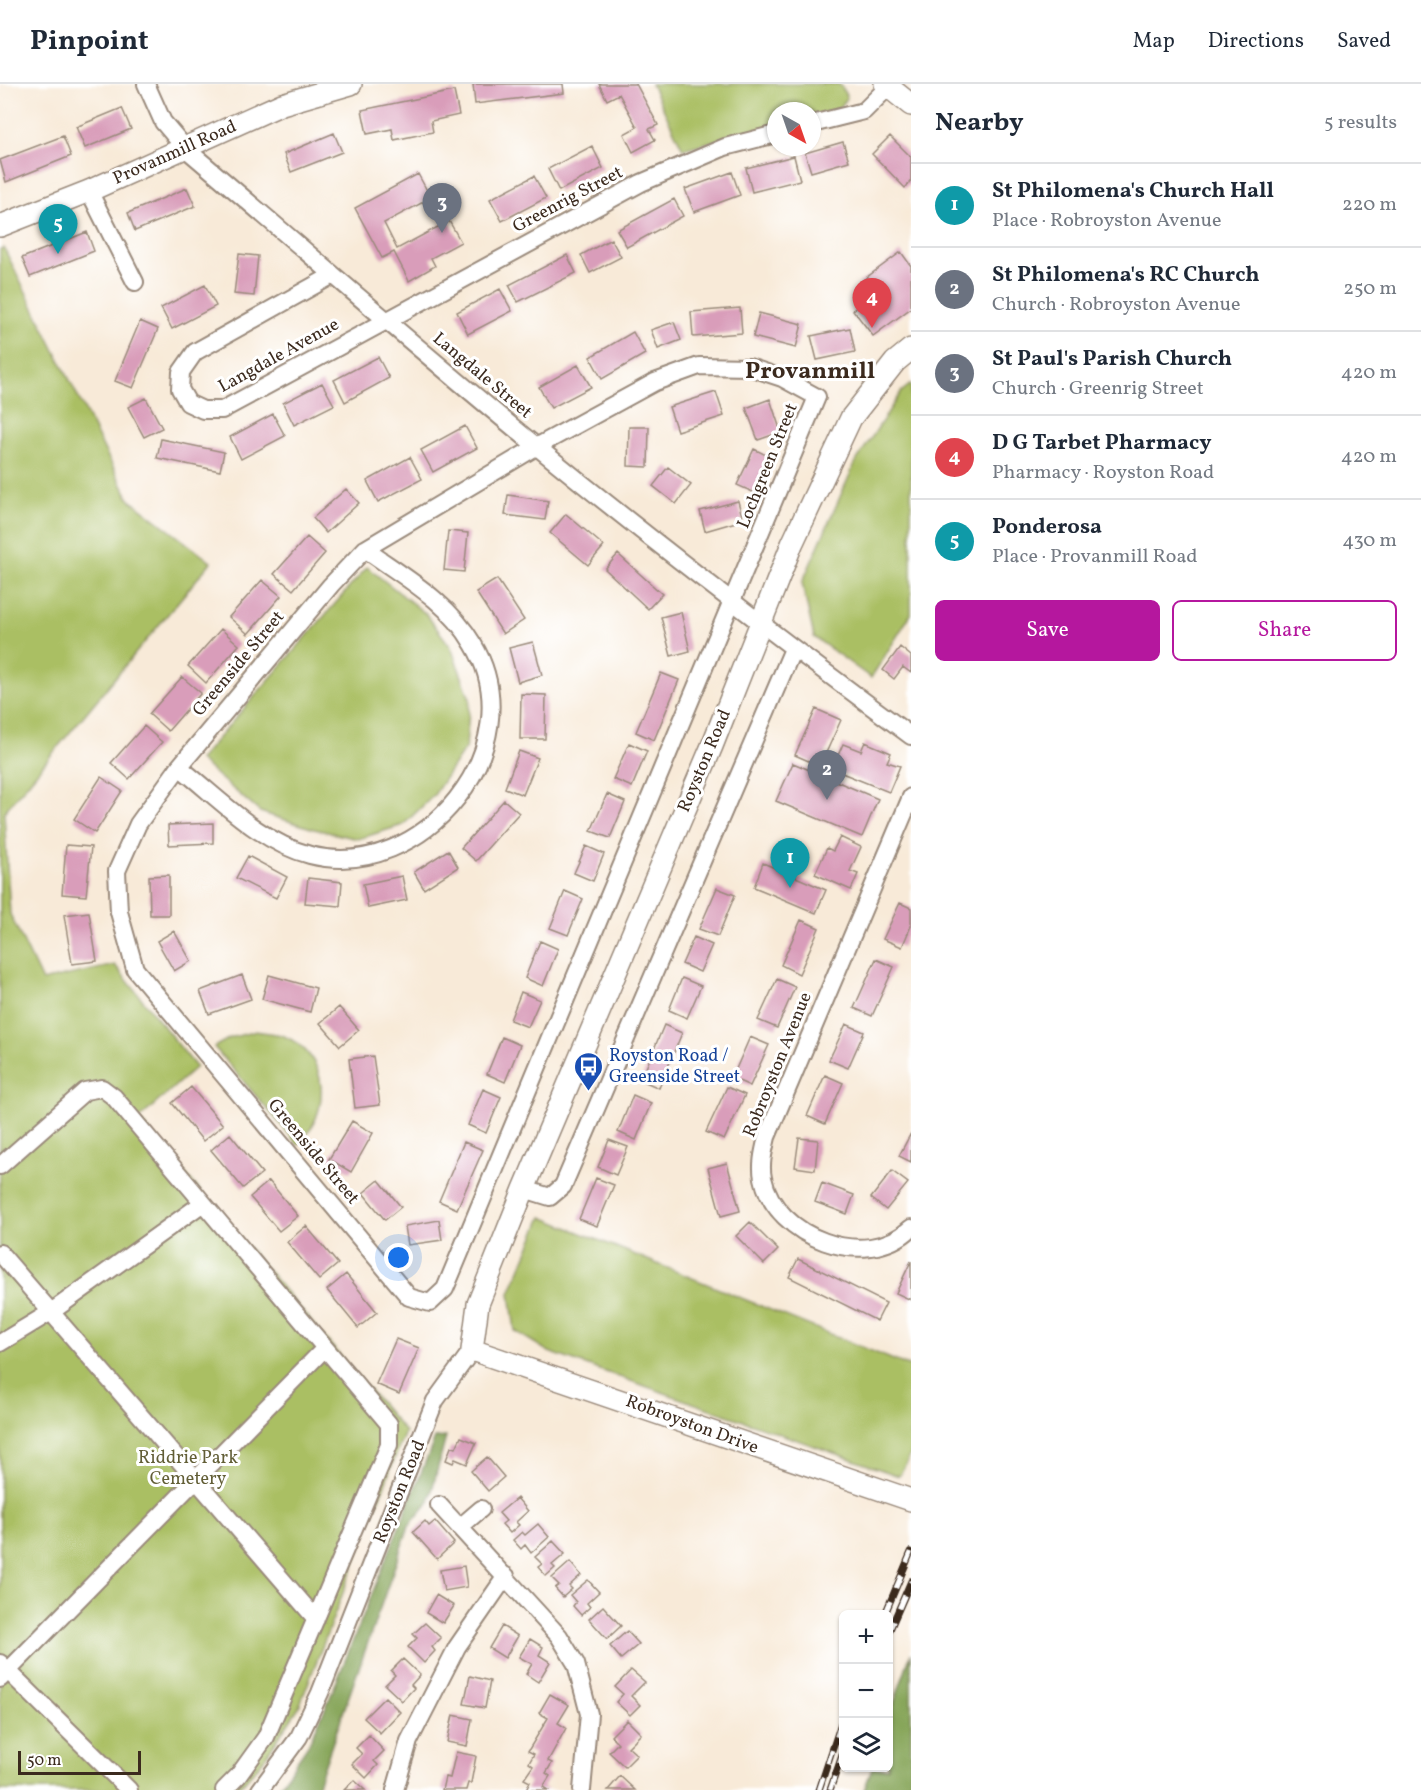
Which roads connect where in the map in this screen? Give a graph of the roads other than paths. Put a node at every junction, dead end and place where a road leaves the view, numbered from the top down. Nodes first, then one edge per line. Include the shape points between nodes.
1 (146, 84) edge
2 (351, 84) edge
3 (887, 85) edge
4 (911, 105) edge
5 (821, 122) edge
6 (767, 136) edge
7 (185, 148) junction
8 (89, 191) junction
9 (0, 226) edge
10 (333, 275) junction
11 (135, 282) dead end
12 (386, 320) junction
13 (911, 349) edge
14 (536, 447) junction
15 (365, 549) junction
16 (733, 601) junction
17 (761, 625) junction
18 (794, 648) junction
19 (911, 736) edge
20 (179, 767) junction
21 (911, 797) edge
22 (0, 1166) edge
23 (524, 1189) junction
24 (202, 1203) junction
25 (911, 1228) edge
26 (0, 1253) edge
27 (51, 1312) junction
28 (0, 1343) edge
29 (325, 1348) junction
30 (472, 1350) junction
31 (195, 1479) junction
32 (911, 1500) edge
33 (439, 1505) dead end
34 (481, 1509) dead end
35 (460, 1527) junction
36 (506, 1576) junction
37 (316, 1619) junction
38 (3, 1671) edge
39 (129, 1790) edge
40 (224, 1790) edge
41 (260, 1790) edge
42 (395, 1790) edge
43 (582, 1790) edge

1 - 7 street, Langdale Street via 163,122
2 - 7 main road, Provanmill Road via 282,104
3 - 4 main road
3 - 5 street via 864,111
6 - 12 street, Greenrig Street via 725,147 641,183
7 - 8 main road, Provanmill Road
7 - 10 street, Langdale Street
8 - 9 main road, Provanmill Road
8 - 11 street
10 - 12 street, Langdale Street
10 - 12 street, Langdale Avenue via 195,352 181,372 180,389 188,403 203,410 222,410
12 - 14 street, Langdale Street
13 - 17 main road, Royston Road via 894,362 851,418 792,544
14 - 15 street, Greenside Street
14 - 16 street, Langdale Street
14 - 16 street, Lochgreen Street via 655,382 699,366 749,367 782,378 817,397
15 - 20 street, Greenside Street
15 - 20 street via 438,600 474,645 490,687 492,718 486,747 457,800 434,823 394,848 328,859 277,843
16 - 17 street, Langdale Street
16 - 20 street, Greenside Street via 445,1289 430,1303 409,1297 135,969 119,912 117,871 138,824
17 - 18 street, Langdale Street
17 - 23 main road, Royston Road
18 - 19 street, Langdale Street
18 - 23 street, Royston Road via 563,1186 550,1197
21 - 25 street, Robroyston Avenue via 767,1137 762,1166 766,1190 794,1227 834,1243 864,1249 902,1237
22 - 24 street via 86,1091 102,1088 114,1097
23 - 30 main road, Royston Road via 478,1304
24 - 27 street
24 - 29 street
26 - 27 street
27 - 28 street
27 - 31 street
29 - 31 street
29 - 37 street via 389,1424 389,1445
30 - 32 main road, Robroyston Drive
30 - 41 street, Royston Road via 435,1401 320,1694 299,1737
31 - 37 street
31 - 38 street
33 - 35 street
34 - 35 street
35 - 36 street
36 - 42 street via 451,1658 409,1741
36 - 43 street via 559,1636 576,1664 589,1714
37 - 40 street via 266,1737
38 - 39 street

